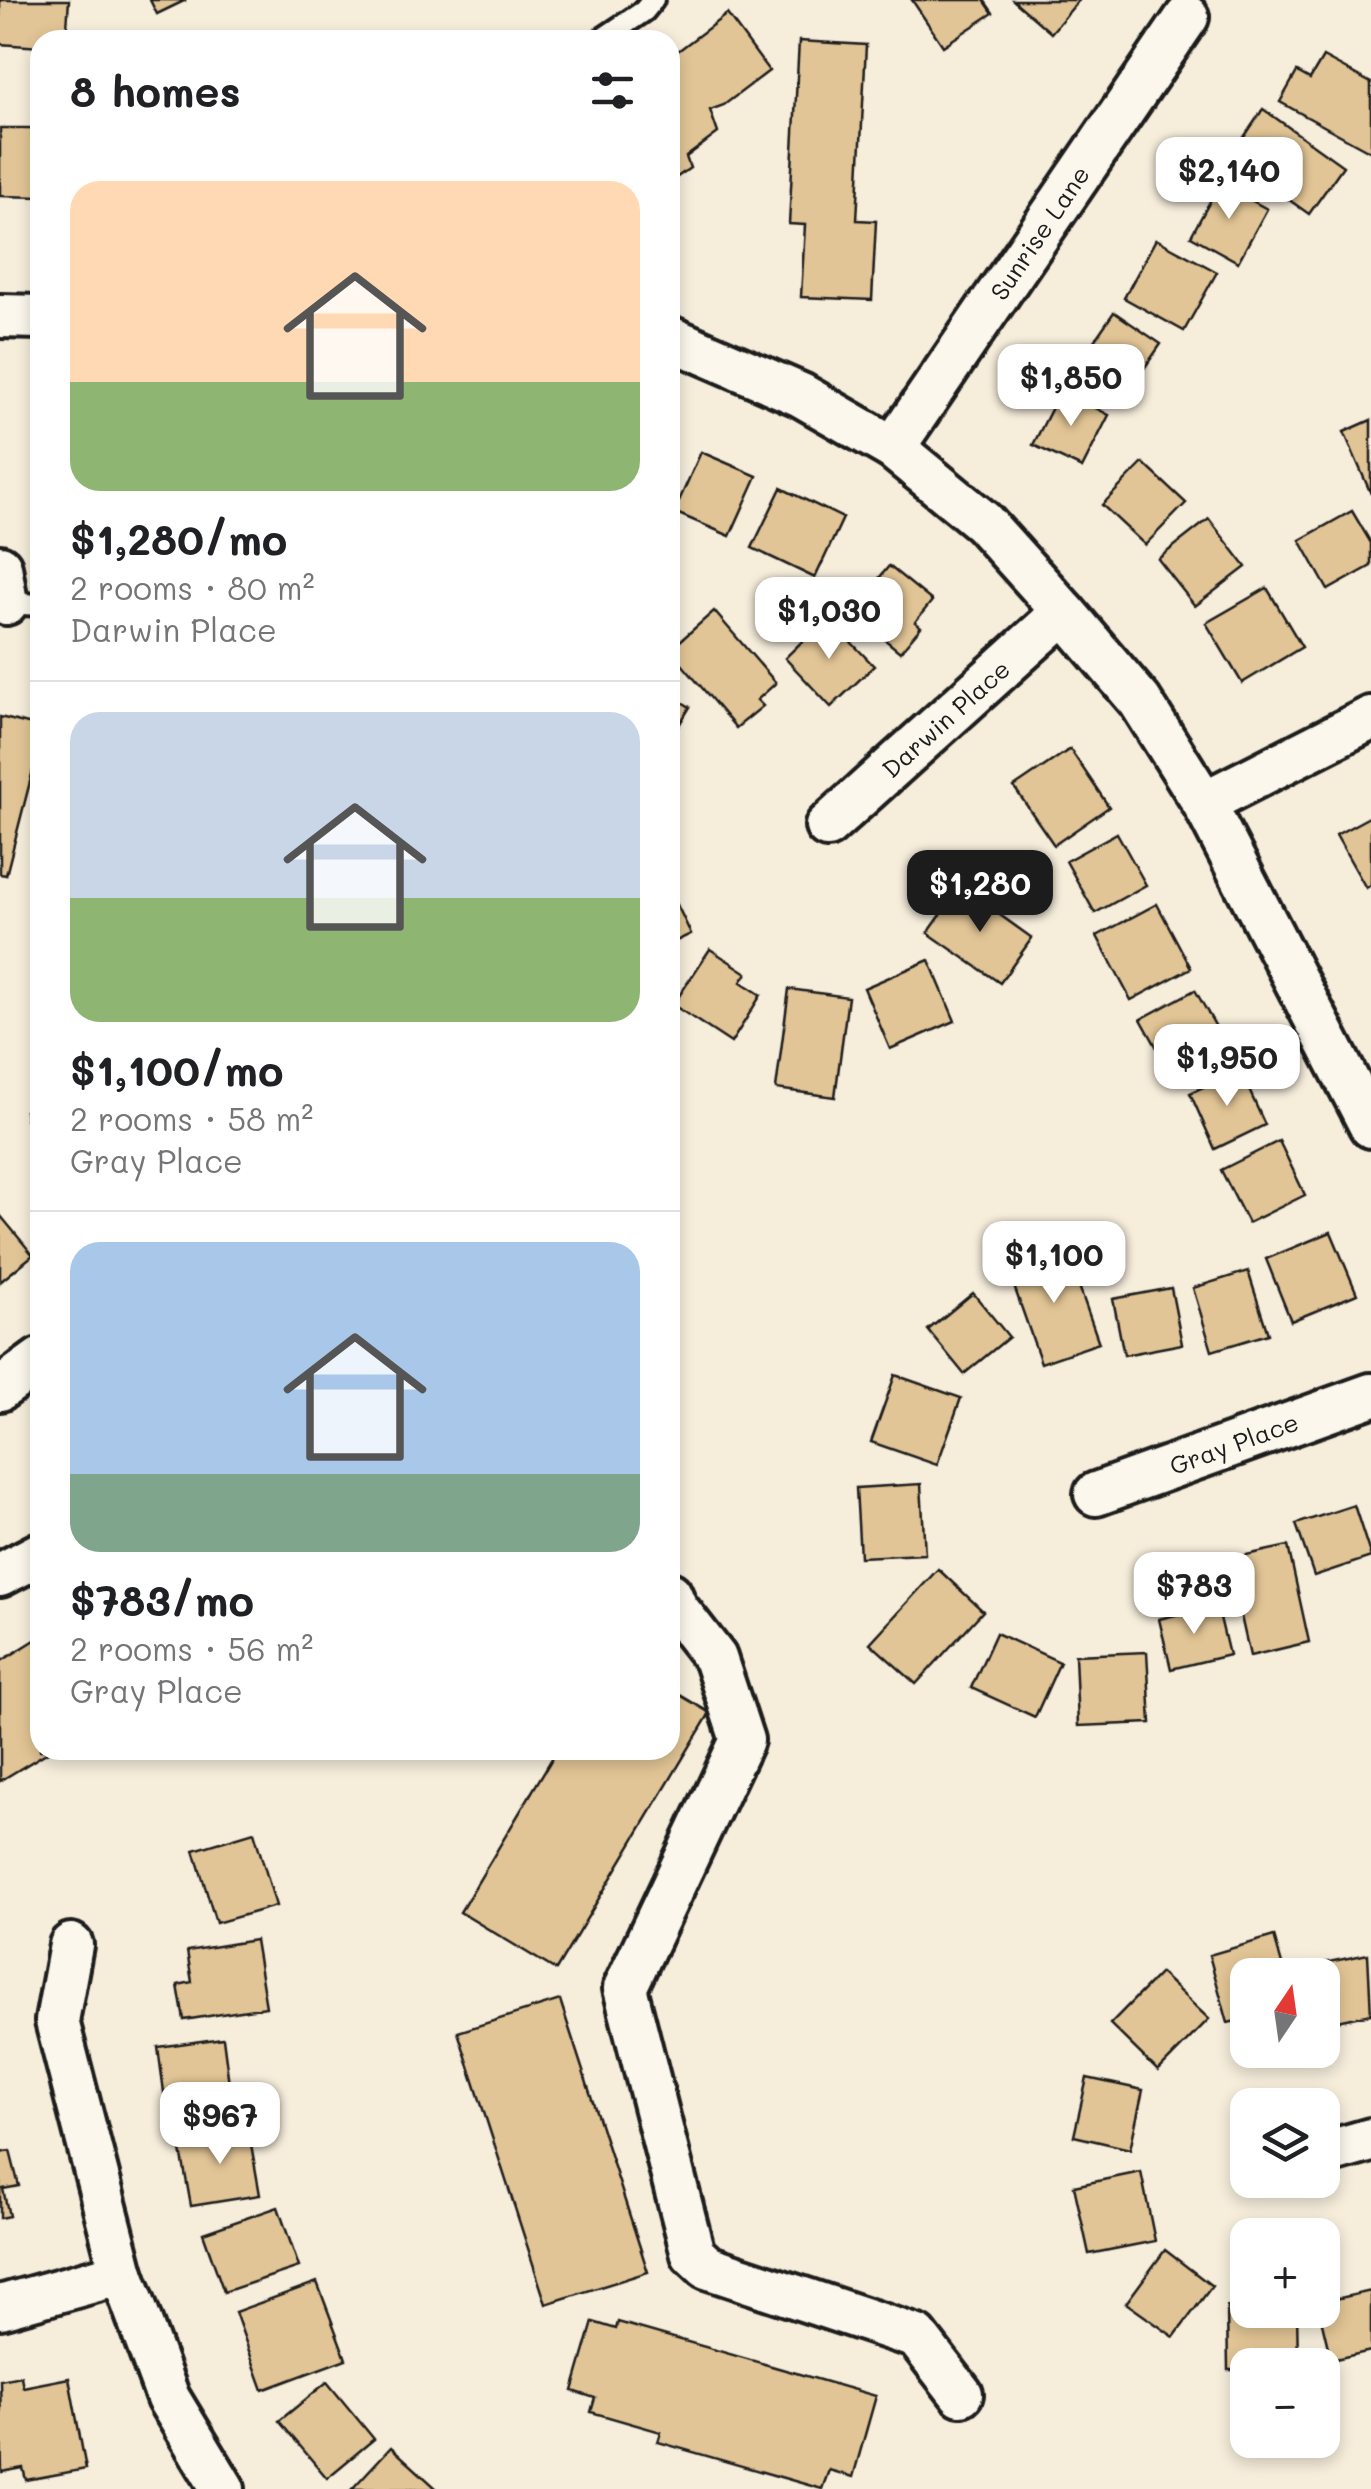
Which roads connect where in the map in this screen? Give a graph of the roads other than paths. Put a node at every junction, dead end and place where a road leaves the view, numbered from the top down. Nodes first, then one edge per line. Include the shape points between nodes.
1 (653, 0) edge
2 (1187, 17) dead end
3 (616, 30) edge
4 (0, 316) edge
5 (30, 317) edge
6 (680, 342) edge
7 (893, 448) junction
8 (1064, 612) junction
9 (1371, 718) edge
10 (1204, 803) junction
11 (827, 826) dead end
12 (1371, 1126) edge
13 (30, 1367) edge
14 (0, 1389) edge
15 (1371, 1395) edge
16 (1096, 1494) dead end
17 (30, 1559) edge
18 (0, 1575) edge
19 (680, 1613) edge
20 (71, 1946) dead end
21 (1371, 2140) edge
22 (1340, 2149) edge
23 (122, 2273) junction
24 (0, 2306) edge
25 (961, 2394) dead end
26 (223, 2489) edge

1 - 3 lane
2 - 7 street, Sunrise Lane
4 - 5 street
6 - 7 street via 800,395
7 - 8 street via 983,522
8 - 10 street via 1140,701
8 - 11 street, Darwin Place
9 - 10 street
10 - 12 street
13 - 14 street
15 - 16 street, Gray Place
17 - 18 street
19 - 25 street via 714,1658 742,1740 625,1988 693,2254 708,2267 918,2337
20 - 23 street via 56,2021
21 - 22 street
23 - 24 street
23 - 26 street via 168,2398

